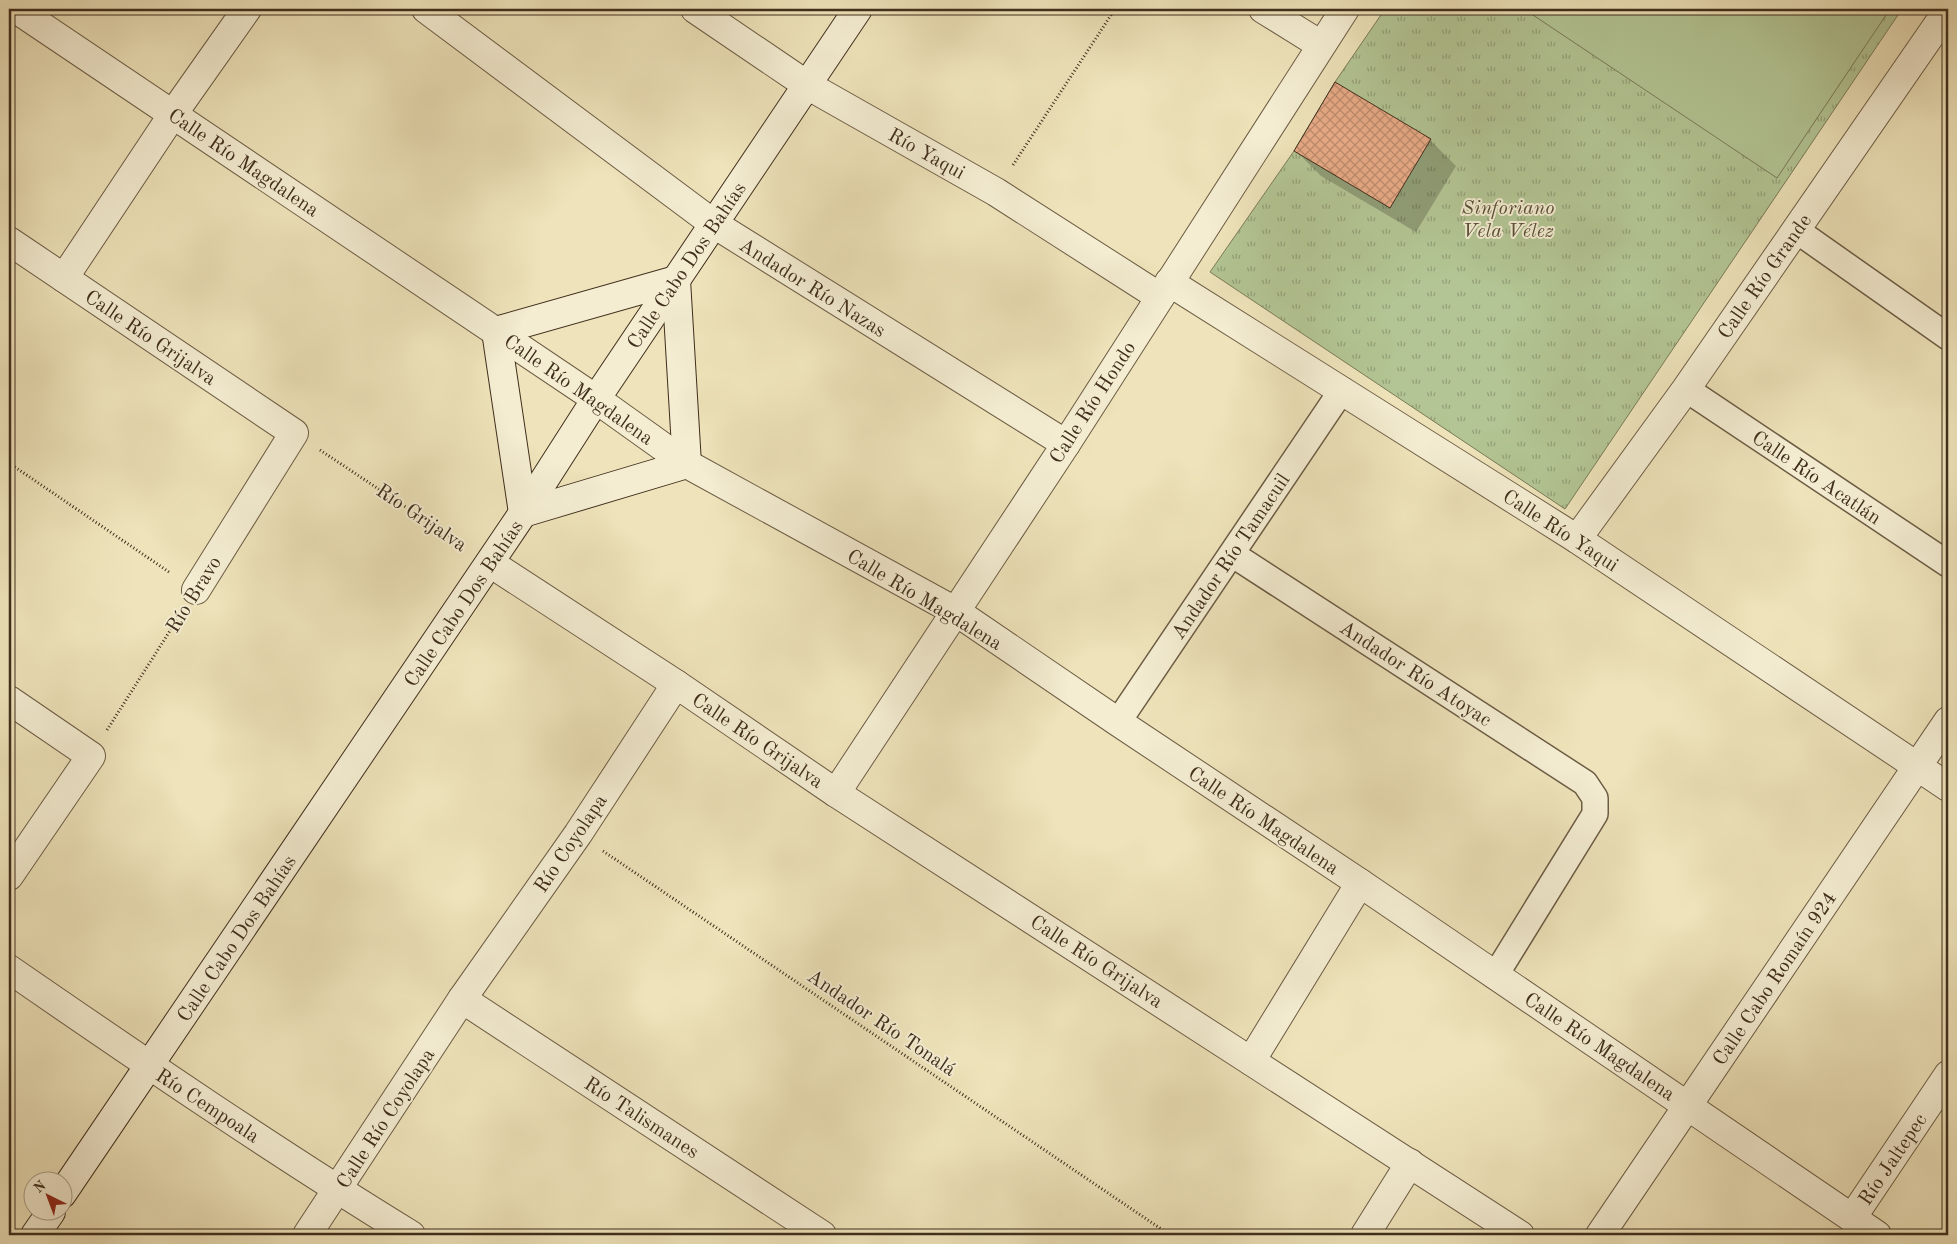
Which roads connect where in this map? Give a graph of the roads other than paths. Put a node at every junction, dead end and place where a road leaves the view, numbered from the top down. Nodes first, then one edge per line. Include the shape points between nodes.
1 (16, 9) edge
2 (247, 9) edge
3 (426, 9) edge
4 (695, 9) edge
5 (858, 9) edge
6 (1263, 9) edge
7 (1345, 9) edge
8 (1948, 10) edge
9 (1321, 45) junction
10 (807, 85) junction
11 (173, 114) junction
12 (714, 224) junction
13 (1796, 230) junction
14 (9, 241) edge
15 (64, 278) junction
16 (676, 280) junction
17 (1164, 290) junction
18 (496, 331) junction
19 (1948, 337) edge
20 (1686, 389) junction
21 (1342, 390) junction
22 (596, 400) junction
23 (294, 432) joint
24 (1066, 444) junction
25 (687, 464) junction
26 (523, 513) junction
27 (1577, 539) junction
28 (1232, 554) junction
29 (490, 563) junction
30 (1948, 564) edge
31 (196, 590) road end
32 (955, 611) junction
33 (676, 684) junction
34 (9, 700) edge
35 (1948, 721) edge
36 (1118, 722) junction
37 (1918, 766) junction
38 (1948, 786) edge
39 (836, 793) junction
40 (9, 876) edge
41 (1360, 883) junction
42 (9, 969) edge
43 (1495, 976) junction
44 (462, 999) junction
45 (1251, 1060) junction
46 (149, 1066) junction
47 (1948, 1075) edge
48 (1687, 1105) junction
49 (1410, 1163) junction
50 (72, 1179) edge
51 (338, 1190) junction
52 (1852, 1218) junction
53 (44, 1222) edge
54 (35, 1235) edge
55 (308, 1235) edge
56 (410, 1235) edge
57 (822, 1235) edge
58 (1365, 1235) edge
59 (1520, 1235) edge
60 (1600, 1235) edge
61 (1877, 1235) edge

1 - 11 street, Calle Río Magdalena
2 - 11 street
3 - 12 street, Andador Río Nazas
4 - 10 street, Río Yaqui
5 - 10 street, Calle Cabo Dos Bahías
6 - 9 street
7 - 9 street, Calle Río Hondo
8 - 13 street, Calle Río Grande
9 - 17 street, Calle Río Hondo
10 - 12 street, Calle Cabo Dos Bahías
10 - 17 street, Río Yaqui
11 - 15 street
11 - 18 street, Calle Río Magdalena
12 - 16 street, Calle Cabo Dos Bahías
12 - 24 street, Andador Río Nazas
13 - 19 street
13 - 20 street, Calle Río Grande
14 - 15 street, Calle Río Grijalva
15 - 23 street, Calle Río Grijalva
16 - 18 street
16 - 22 street, Calle Cabo Dos Bahías
16 - 25 street
17 - 21 street, Calle Río Yaqui
17 - 24 street, Calle Río Hondo
18 - 22 street, Calle Río Magdalena
18 - 26 street
20 - 27 street, Calle Río Grande
20 - 30 street, Calle Río Acatlán
21 - 27 street, Calle Río Yaqui
21 - 28 street, Andador Río Tamacuil
22 - 25 street, Calle Río Magdalena
22 - 26 street, Calle Cabo Dos Bahías
23 - 31 street, Río Bravo
24 - 32 street, Calle Río Hondo
25 - 26 street
25 - 32 street, Calle Río Magdalena
26 - 29 street, Calle Cabo Dos Bahías
27 - 37 street, Calle Río Yaqui
28 - 36 street, Andador Río Tamacuil
28 - 43 street, Andador Río Atoyac via 1585,783 1595,798 1596,814
29 - 33 street, Río Grijalva
29 - 46 street, Calle Cabo Dos Bahías
32 - 36 street, Calle Río Magdalena
32 - 39 street, Calle Río Hondo
33 - 39 street, Calle Río Grijalva
33 - 44 street, Río Coyolapa via 578,834
34 - 40 street via 91,756
35 - 37 street, Calle Cabo Romaín 924
36 - 41 street, Calle Río Magdalena
37 - 38 street, Calle Río Yaqui
37 - 48 street, Calle Cabo Romaín 924
39 - 45 street, Calle Río Grijalva
41 - 43 street, Calle Río Magdalena
41 - 45 street
42 - 46 street, Río Cempoala
43 - 48 street, Calle Río Magdalena
44 - 51 street, Calle Río Coyolapa
44 - 57 street, Río Talismanes
45 - 49 street, Calle Río Grijalva
46 - 50 street, Calle Cabo Dos Bahías
46 - 51 street, Río Cempoala
47 - 52 street, Río Jaltepec
48 - 52 street, Calle Río Magdalena
48 - 60 street, Calle Cabo Romaín 924
49 - 58 street
49 - 59 street, Calle Río Grijalva
51 - 55 street, Calle Río Coyolapa
51 - 56 street, Río Cempoala
52 - 61 street, Calle Río Magdalena
53 - 54 street

